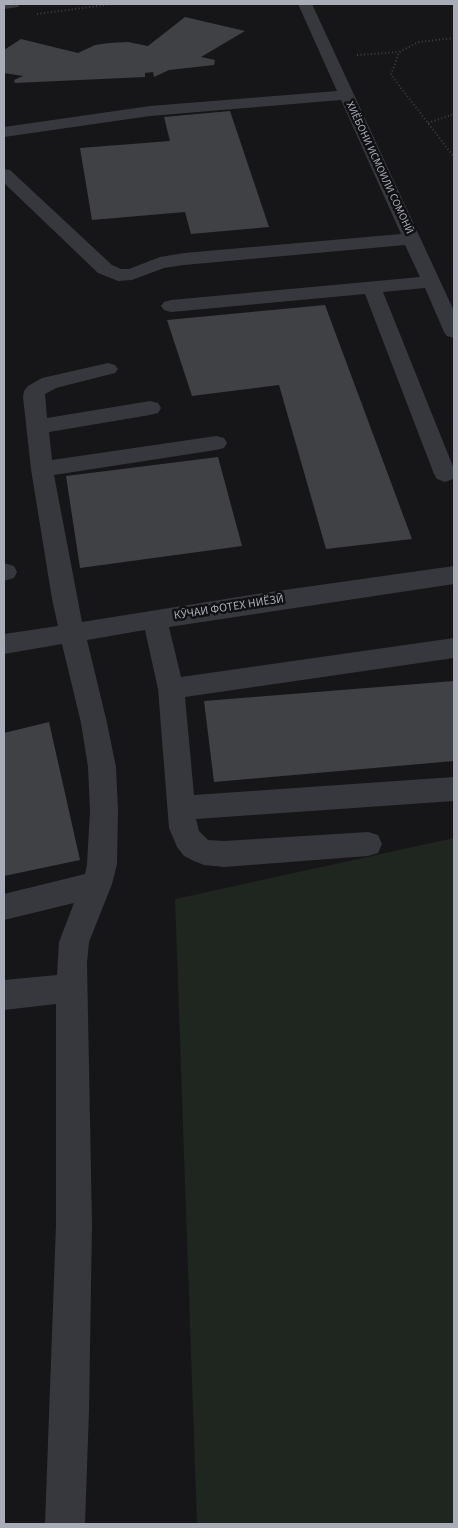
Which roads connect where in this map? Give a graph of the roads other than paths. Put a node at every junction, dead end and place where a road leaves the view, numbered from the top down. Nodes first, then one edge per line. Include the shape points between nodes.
1 (13, 4) edge
2 (305, 4) edge
3 (4, 5) edge
4 (346, 95) junction
5 (4, 132) edge
6 (4, 174) edge
7 (412, 239) junction
8 (432, 282) junction
9 (372, 288) junction
10 (171, 306) dead end
11 (454, 332) edge
12 (108, 369) dead end
13 (150, 408) dead end
14 (38, 427) junction
15 (216, 443) dead end
16 (42, 469) junction
17 (445, 474) dead end
18 (454, 575) edge
19 (155, 620) junction
20 (72, 633) junction
21 (4, 644) edge
22 (454, 648) edge
23 (171, 689) junction
24 (454, 789) edge
25 (181, 808) junction
26 (368, 844) dead end
27 (97, 884) junction
28 (4, 907) edge
29 (72, 988) junction
30 (4, 995) edge
31 (65, 1524) edge

1 - 3 street
2 - 4 street, ХИЁБОНИ ИСМОИЛИ СОМОНӢ
4 - 5 street via 158,110
4 - 7 street, ХИЁБОНИ ИСМОИЛИ СОМОНӢ
6 - 7 street via 105,269 118,275 184,259
7 - 8 street, ХИЁБОНИ ИСМОИЛИ СОМОНӢ
8 - 9 street
8 - 11 street, ХИЁБОНИ ИСМОИЛИ СОМОНӢ
9 - 10 street
9 - 17 street
12 - 14 street via 35,390
13 - 14 street
14 - 16 street
15 - 16 street
16 - 20 street
18 - 19 street, КӮЧАИ ФОТЕХ НИЁЗӢ
19 - 20 street, КӮЧАИ ФОТЕХ НИЁЗӢ
19 - 23 street
20 - 21 street, КӮЧАИ ФОТЕХ НИЁЗӢ
20 - 27 street via 102,767 104,838
22 - 23 street
23 - 25 street
24 - 25 street
25 - 26 street via 183,828 188,838 194,847 204,852 224,854
27 - 28 street
27 - 29 street via 74,942
29 - 30 street
29 - 31 street via 74,1225

